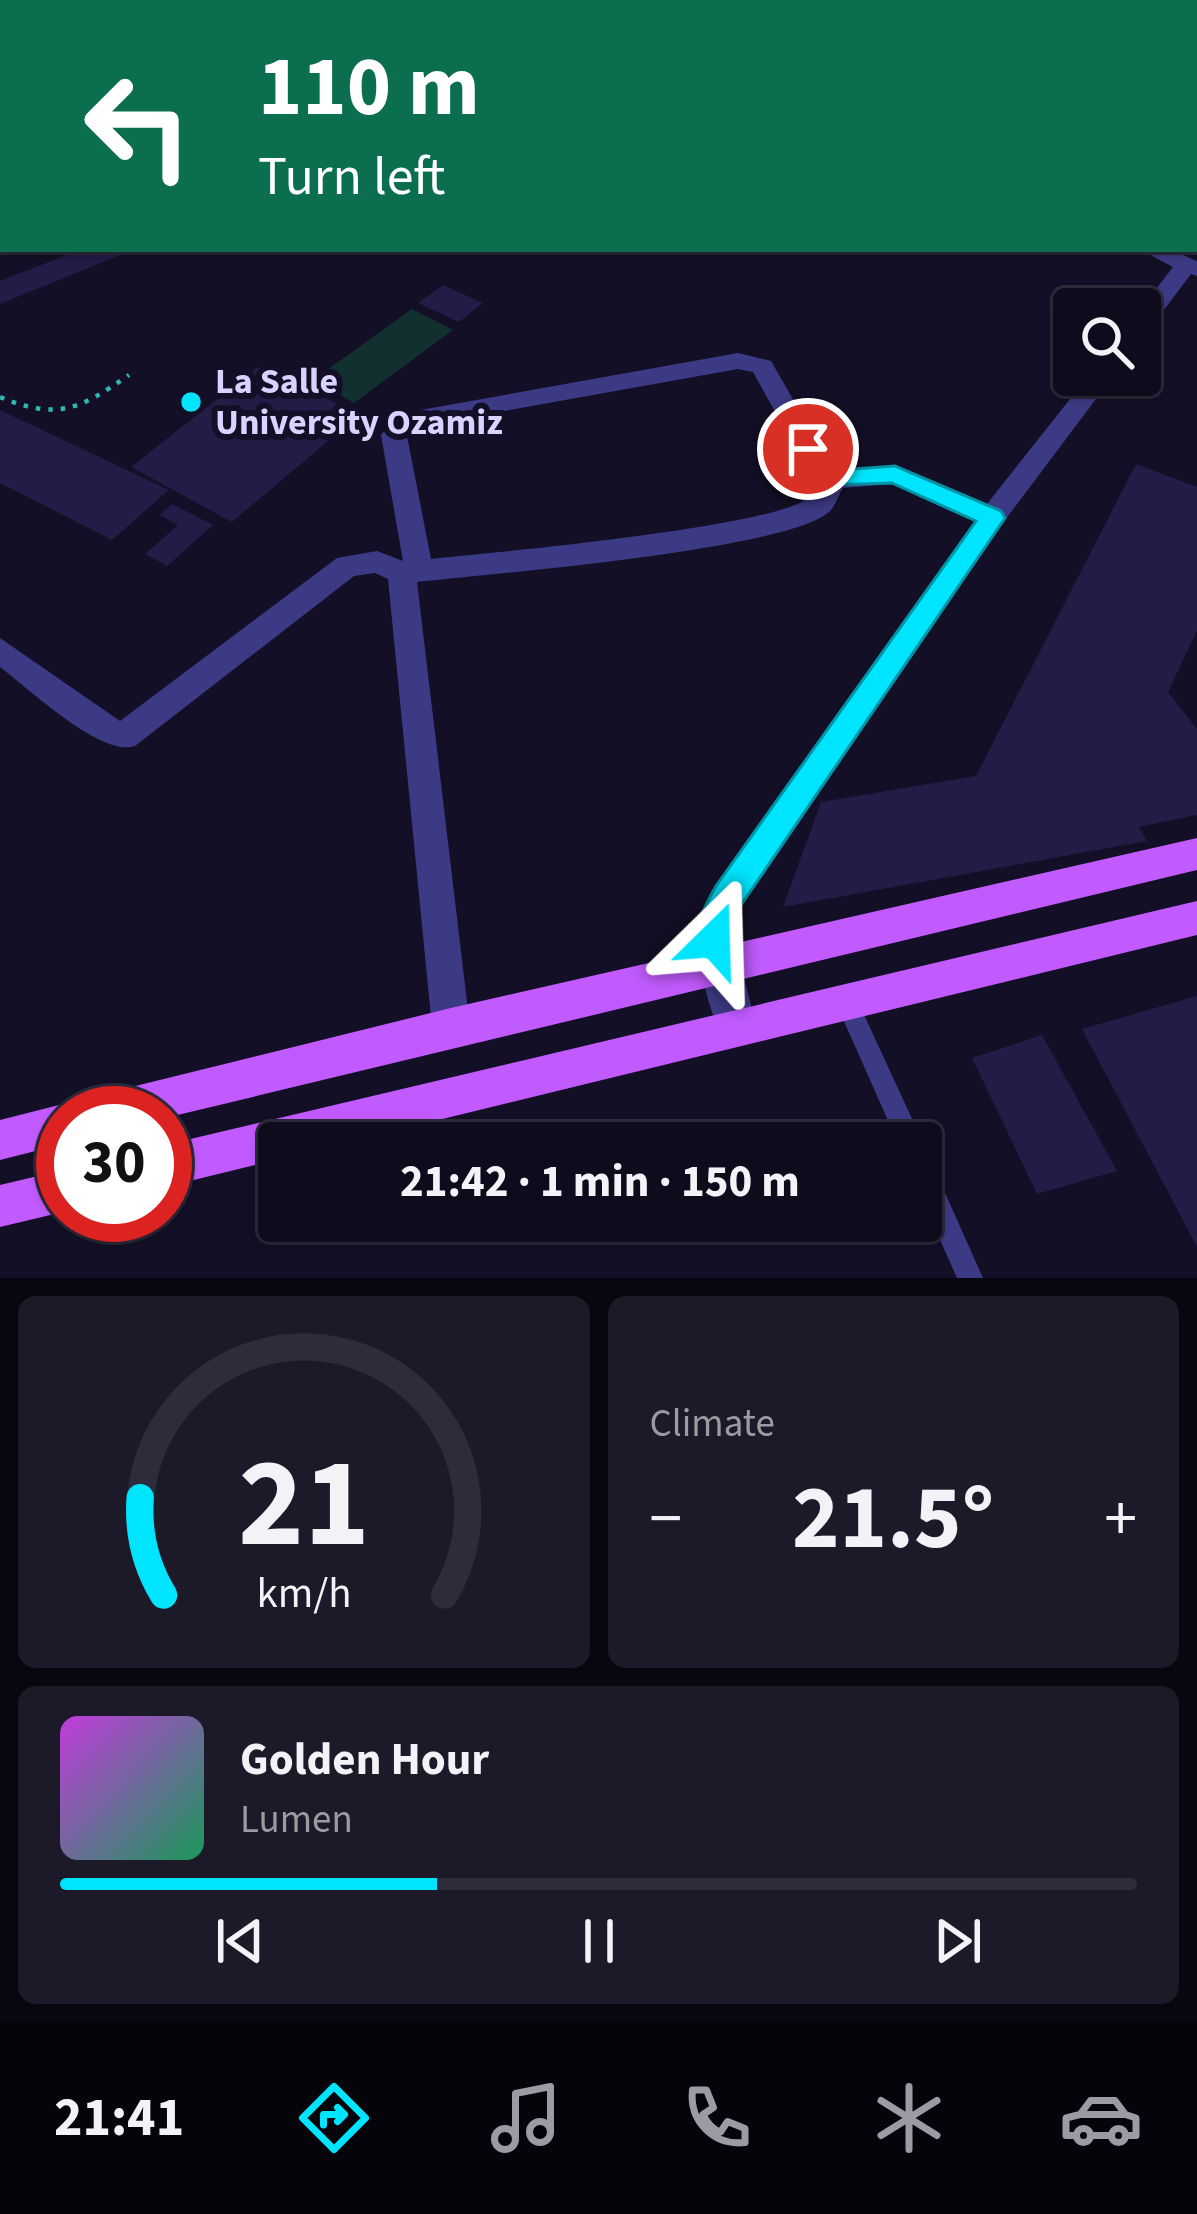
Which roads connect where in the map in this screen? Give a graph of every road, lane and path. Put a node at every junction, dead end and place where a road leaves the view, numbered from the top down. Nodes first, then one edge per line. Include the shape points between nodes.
1 (1157, 252) edge
2 (1192, 267) edge
3 (1161, 302) edge
4 (129, 374) dead end
5 (1086, 396) edge
6 (0, 397) edge
7 (834, 479) junction
8 (992, 518) junction
9 (410, 573) junction
10 (0, 650) edge
11 (1197, 854) edge
12 (1197, 918) edge
13 (718, 964) junction
14 (846, 1001) junction
15 (451, 1027) junction
16 (737, 1027) junction
17 (192, 1092) edge
18 (901, 1122) edge
19 (36, 1131) edge
20 (0, 1140) edge
21 (192, 1159) edge
22 (36, 1197) edge
23 (0, 1206) edge
24 (942, 1215) edge
25 (970, 1278) edge

1 - 2 street
2 - 3 street
4 - 6 path via 83,406 54,414
5 - 8 street
7 - 8 street via 895,474
7 - 9 street via 820,505 779,523
7 - 9 street via 753,362 416,416 394,435
8 - 13 street via 728,897 717,916
9 - 10 street via 377,562 346,566 124,736
9 - 15 street
11 - 13 main road
12 - 14 main road
13 - 15 main road
13 - 16 street
14 - 16 main road
14 - 18 lane
15 - 17 main road
16 - 21 main road
19 - 20 main road
22 - 23 main road
24 - 25 lane

